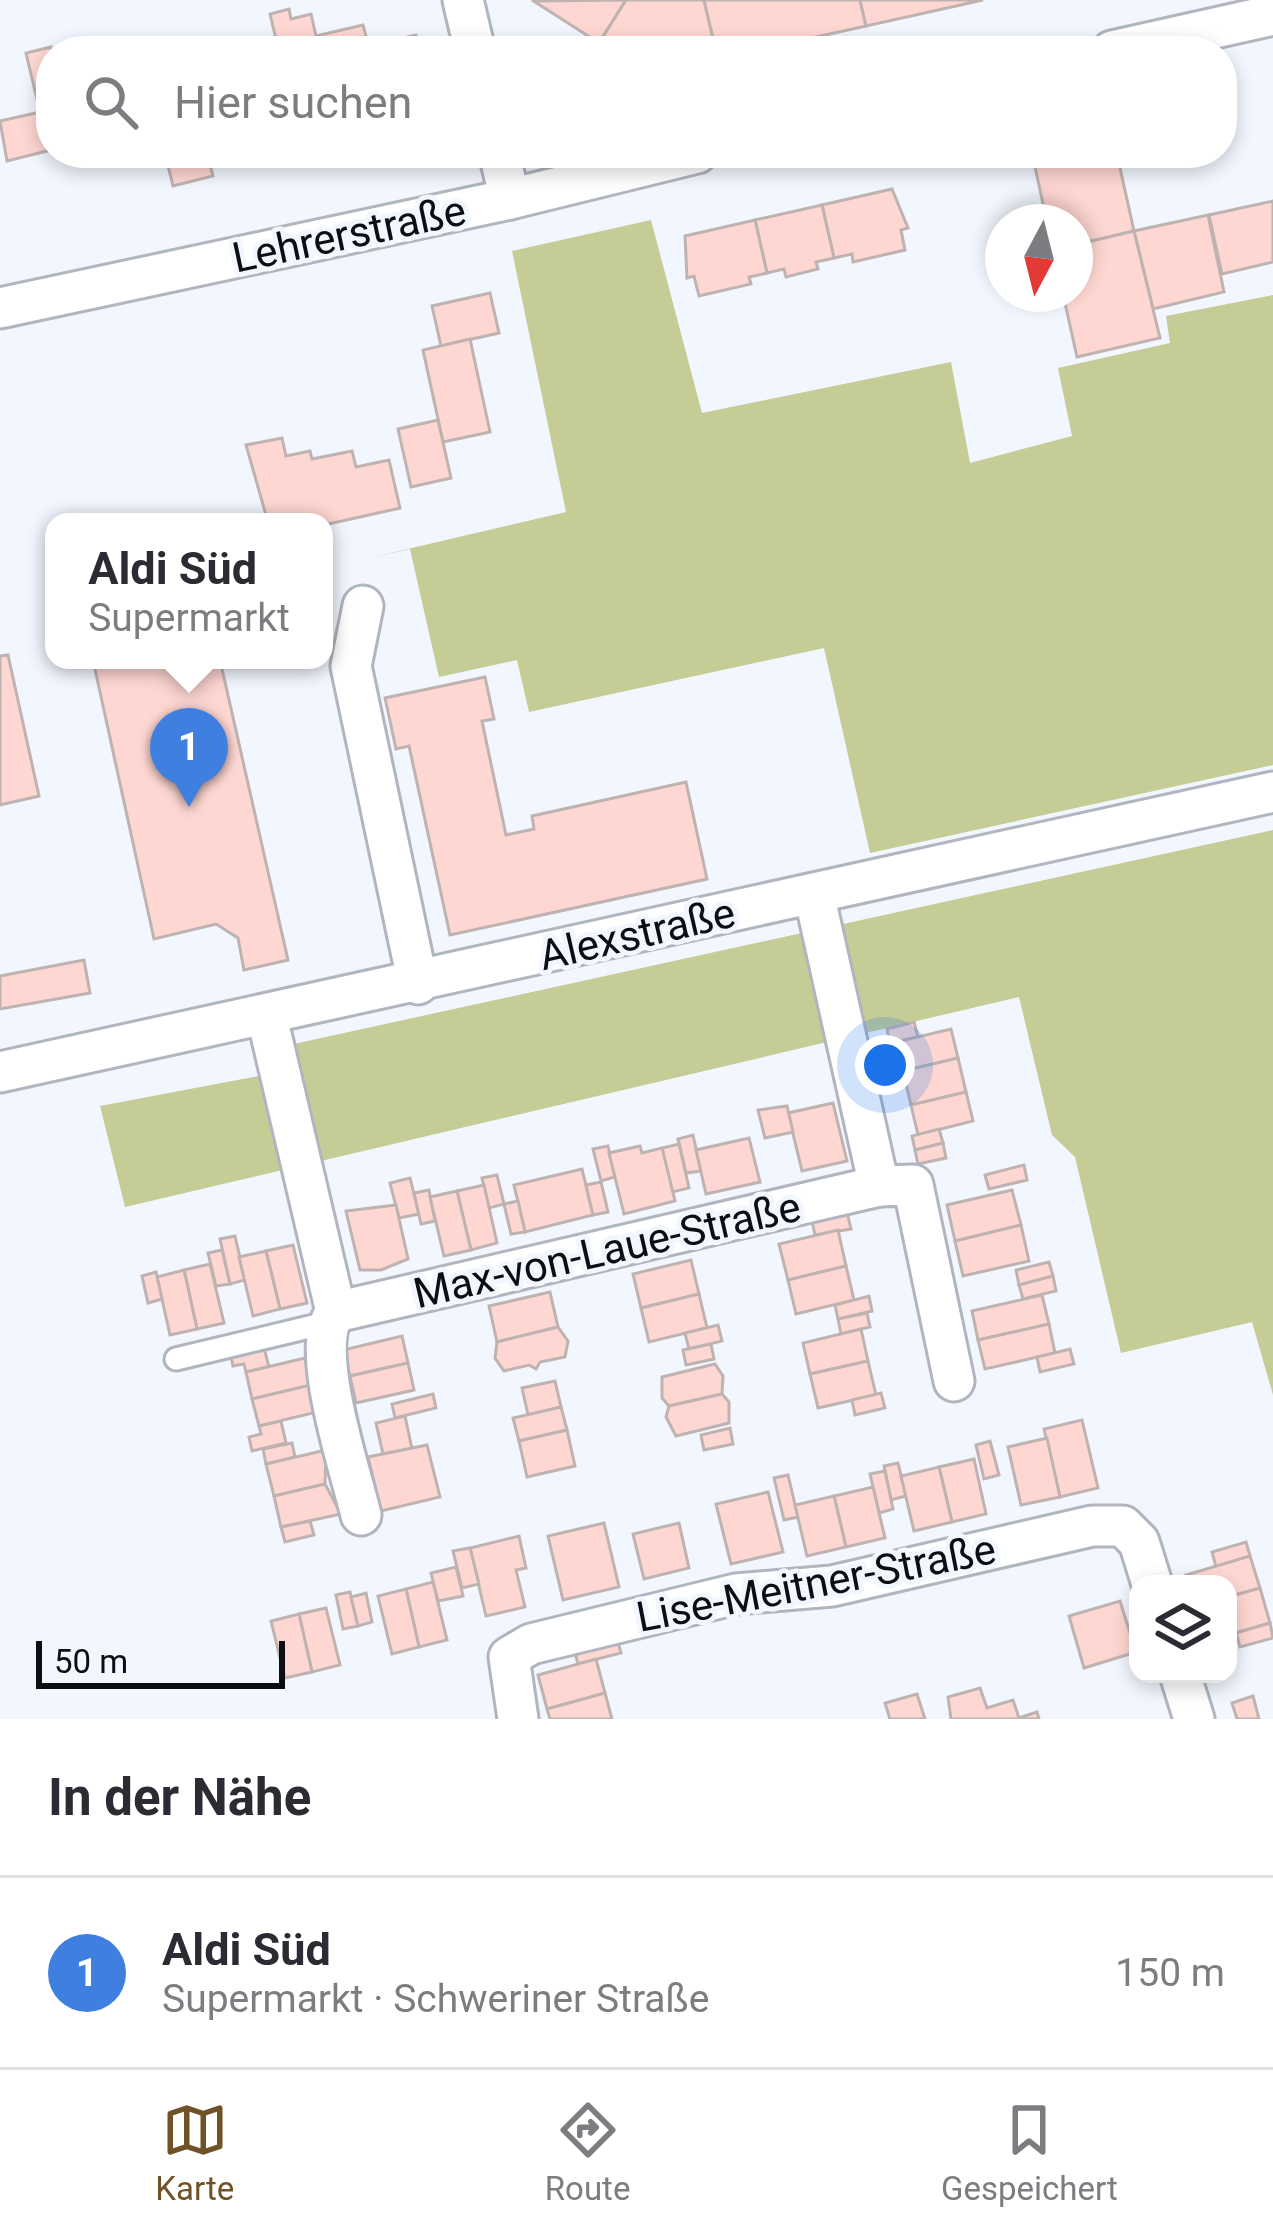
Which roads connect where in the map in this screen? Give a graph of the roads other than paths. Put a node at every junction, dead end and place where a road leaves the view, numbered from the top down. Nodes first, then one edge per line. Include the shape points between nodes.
1 (464, 0) edge
2 (1202, 14) edge
3 (1273, 15) edge
4 (472, 36) edge
5 (1148, 36) edge
6 (503, 168) edge
7 (637, 168) edge
8 (510, 200) junction
9 (0, 308) edge
10 (363, 605) dead end
11 (1273, 792) edge
12 (814, 894) junction
13 (418, 984) junction
14 (267, 1017) junction
15 (0, 1072) edge
16 (879, 1186) junction
17 (331, 1318) junction
18 (176, 1359) dead end
19 (954, 1381) dead end
20 (361, 1515) dead end
21 (1149, 1575) edge
22 (1183, 1683) edge
23 (518, 1719) edge
24 (1194, 1719) edge

1 - 4 street
2 - 3 street
2 - 5 street
6 - 8 street
7 - 8 street, Lehrerstraße
8 - 9 street, Lehrerstraße
10 - 13 street via 351,666
11 - 12 street, Alexstraße
12 - 13 street, Alexstraße
12 - 16 street
13 - 14 street, Alexstraße
14 - 15 street, Alexstraße
14 - 17 street
16 - 17 street, Max-von-Laue-Straße
16 - 19 street via 914,1185
17 - 18 lane, Max-von-Laue-Straße
17 - 20 street via 323,1352
21 - 23 street, Lise-Meitner-Straße via 1139,1542 1123,1526 1092,1526 832,1586 736,1594 531,1644 509,1657
22 - 24 street

